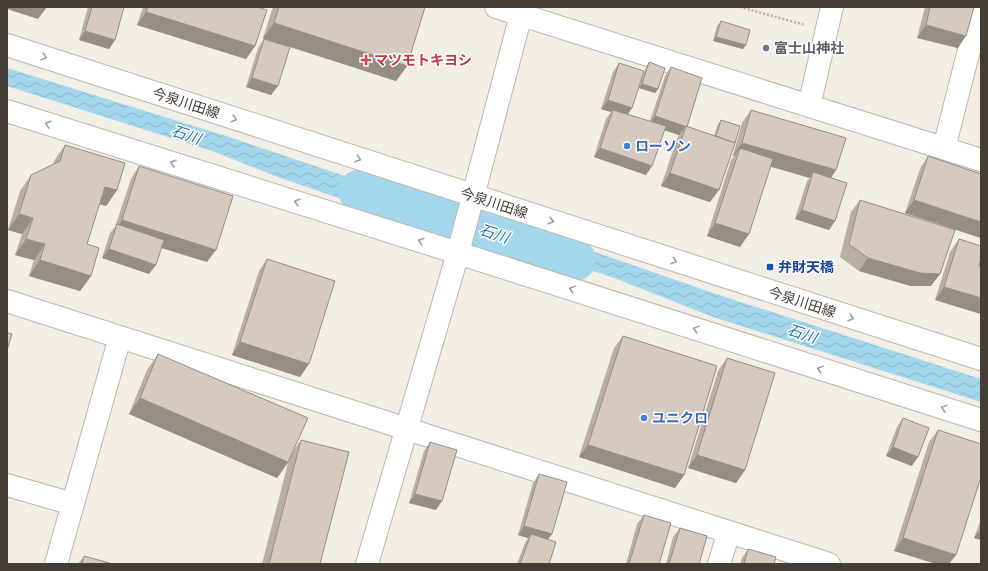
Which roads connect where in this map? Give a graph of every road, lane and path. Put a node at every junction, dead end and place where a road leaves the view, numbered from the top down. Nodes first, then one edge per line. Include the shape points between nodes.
1 (496, 7) edge
2 (740, 7) edge
3 (832, 7) edge
4 (980, 7) edge
5 (522, 11) edge
6 (826, 31) junction
7 (7, 45) edge
8 (809, 106) junction
9 (7, 111) edge
10 (944, 148) junction
11 (981, 160) edge
12 (473, 196) junction
13 (458, 253) junction
14 (7, 301) edge
15 (120, 337) junction
16 (981, 359) edge
17 (981, 420) edge
18 (407, 428) junction
19 (7, 485) edge
20 (73, 504) junction
21 (729, 532) junction
22 (56, 564) edge
23 (367, 564) edge
24 (719, 564) edge
25 (829, 564) edge

1 - 5 street
2 - 6 path
3 - 6 street
4 - 10 street
5 - 8 street
5 - 12 street
6 - 8 street
7 -> 12 street, 今泉川田線
8 - 10 street
13 -> 9 street
10 - 11 street
12 - 13 street
12 -> 16 street, 今泉川田線
17 -> 13 street
13 - 18 street
14 - 15 street
15 - 18 street
15 - 20 street
18 - 21 street
18 - 23 street
19 - 20 street
20 - 22 street
21 - 24 street
21 - 25 street

